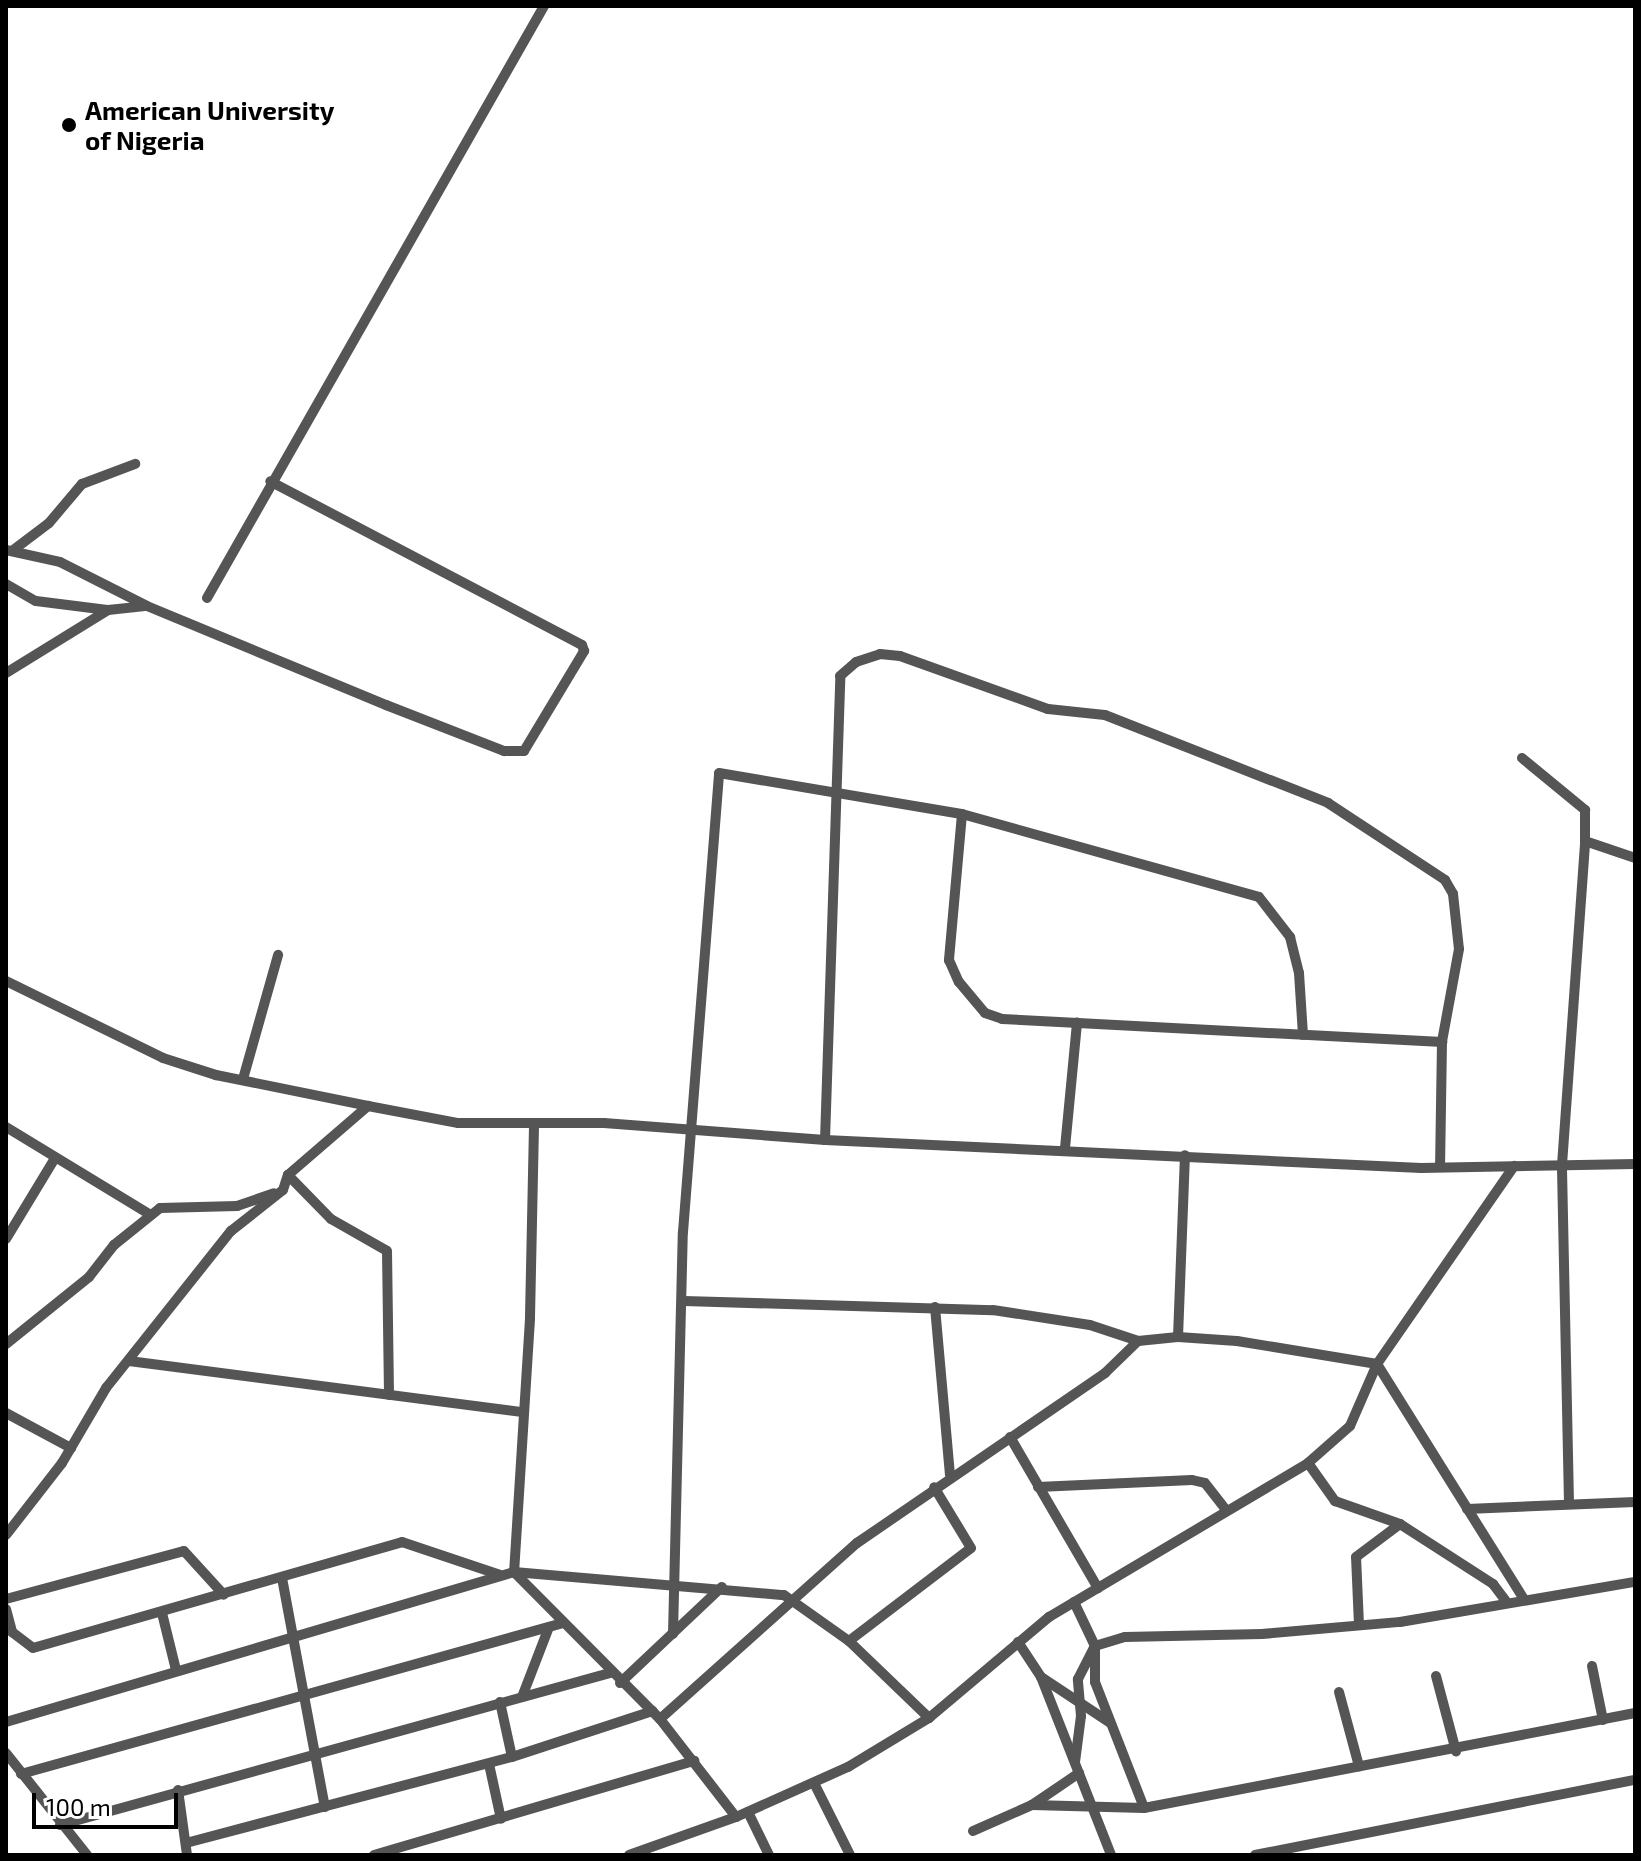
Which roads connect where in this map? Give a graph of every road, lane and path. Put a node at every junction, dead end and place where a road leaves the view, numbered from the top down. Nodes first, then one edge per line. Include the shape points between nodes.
1 (544, 6) edge
2 (135, 464) dead end
3 (270, 481) junction
4 (9, 550) edge
5 (6, 584) edge
6 (207, 598) dead end
7 (147, 606) junction
8 (108, 610) junction
9 (6, 673) edge
10 (1522, 758) dead end
11 (832, 796) junction
12 (962, 814) junction
13 (1585, 841) junction
14 (1635, 858) edge
15 (278, 955) dead end
16 (6, 981) edge
17 (1077, 1023) junction
18 (1303, 1035) junction
19 (1442, 1042) junction
20 (243, 1079) junction
21 (368, 1106) junction
22 (534, 1126) junction
23 (6, 1127) edge
24 (689, 1128) junction
25 (825, 1140) junction
26 (1065, 1148) junction
27 (1185, 1155) junction
28 (55, 1158) junction
29 (1635, 1164) edge
30 (1562, 1165) junction
31 (1514, 1166) junction
32 (1440, 1167) junction
33 (288, 1175) junction
34 (283, 1190) junction
35 (149, 1214) junction
36 (6, 1239) edge
37 (684, 1301) junction
38 (935, 1307) junction
39 (1178, 1337) junction
40 (1138, 1341) junction
41 (6, 1344) edge
42 (129, 1361) junction
43 (1377, 1364) junction
44 (389, 1395) junction
45 (521, 1412) junction
46 (6, 1413) edge
47 (1010, 1437) junction
48 (71, 1448) junction
49 (1308, 1463) junction
50 (950, 1474) junction
51 (934, 1487) junction
52 (1038, 1487) junction
53 (1635, 1502) edge
54 (1569, 1503) junction
55 (1467, 1509) junction
56 (1226, 1510) junction
57 (1400, 1524) junction
58 (6, 1535) edge
59 (514, 1572) junction
60 (500, 1575) junction
61 (282, 1578) junction
62 (671, 1582) junction
63 (1635, 1582) edge
64 (722, 1587) junction
65 (1098, 1588) junction
66 (224, 1595) junction
67 (1523, 1598) junction
68 (6, 1599) edge
69 (792, 1599) junction
70 (1506, 1601) junction
71 (1074, 1602) junction
72 (6, 1609) edge
73 (162, 1613) junction
74 (563, 1623) junction
75 (1359, 1625) junction
76 (549, 1627) junction
77 (673, 1634) junction
78 (295, 1635) junction
79 (849, 1641) junction
80 (1018, 1642) junction
81 (1095, 1646) junction
82 (1592, 1666) dead end
83 (176, 1670) junction
84 (610, 1673) junction
85 (1436, 1676) dead end
86 (1041, 1677) junction
87 (620, 1683) junction
88 (304, 1692) junction
89 (1339, 1692) dead end
90 (522, 1697) junction
91 (1080, 1701) junction
92 (500, 1702) junction
93 (1635, 1713) edge
94 (656, 1715) junction
95 (929, 1718) junction
96 (1603, 1720) junction
97 (6, 1722) edge
98 (1109, 1722) junction
99 (1456, 1751) junction
100 (311, 1752) junction
101 (6, 1753) edge
102 (512, 1757) junction
103 (694, 1761) junction
104 (1075, 1762) junction
105 (489, 1764) junction
106 (1359, 1766) junction
107 (1079, 1773) junction
108 (21, 1774) junction
109 (1635, 1780) edge
110 (814, 1783) junction
111 (178, 1790) junction
112 (1091, 1804) junction
113 (1032, 1805) junction
114 (325, 1807) junction
115 (1144, 1808) junction
116 (748, 1812) junction
117 (736, 1817) junction
118 (501, 1819) junction
119 (60, 1825) junction
120 (973, 1831) dead end
121 (186, 1843) junction
122 (87, 1855) edge
123 (187, 1855) edge
124 (374, 1855) edge
125 (629, 1855) edge
126 (769, 1855) edge
127 (850, 1855) edge
128 (1111, 1855) edge
129 (1255, 1855) edge

1 - 3 street
2 - 4 street via 82,484 49,523
3 - 6 street
3 - 7 street via 582,645 584,651 524,751 504,751 415,717
4 - 7 street via 60,562
5 - 8 street via 36,601
7 - 8 street
8 - 9 street
10 - 13 street via 1585,810
11 - 12 street
11 - 19 street via 840,676 856,662 880,654 1048,709 1105,715 1328,803 1445,880 1453,894 1459,949
11 - 24 street via 719,773
11 - 25 street
12 - 17 street via 949,960 959,982 985,1013 1002,1019
12 - 18 street via 1259,897 1290,937 1299,973
13 - 14 street
13 - 30 street
15 - 20 street
16 - 20 street via 163,1058
17 - 18 street
17 - 26 street
18 - 19 street
19 - 32 street
20 - 21 street
21 - 22 street via 458,1123
21 - 33 street
22 - 24 street
22 - 45 street via 530,1319
23 - 28 street
24 - 25 street
24 - 37 street
25 - 26 street
26 - 27 street
27 - 32 street
27 - 39 street
28 - 35 street
28 - 36 street
29 - 30 street
30 - 31 street
30 - 54 street
31 - 32 street
31 - 43 street
33 - 34 street
33 - 44 street via 331,1219 387,1251
34 - 35 street via 237,1206 170,1206
34 - 42 street via 231,1231
35 - 41 street via 89,1277
37 - 38 street
37 - 62 street
38 - 40 street via 1090,1325
38 - 50 street
39 - 40 street
39 - 43 street
40 - 47 street via 1105,1373
42 - 44 street
42 - 48 street
43 - 49 street via 1350,1426
43 - 55 street
44 - 45 street
45 - 59 street
46 - 48 street
47 - 50 street
47 - 52 street
48 - 58 street
49 - 56 street
49 - 57 street via 1335,1501
50 - 51 street
51 - 69 street
51 - 79 street via 971,1548
52 - 56 street via 1192,1480 1205,1483
52 - 65 street
53 - 54 street
54 - 55 street
55 - 67 street
56 - 65 street
57 - 70 street via 1493,1584
57 - 75 street via 1356,1557
59 - 60 street
59 - 62 street
59 - 74 street
60 - 61 street via 402,1542
60 - 78 street
61 - 66 street
61 - 78 street
62 - 64 street
62 - 77 street
63 - 67 street
64 - 69 street
64 - 77 street
65 - 71 street
66 - 68 street via 184,1551
66 - 73 street
67 - 70 street
69 - 79 street
69 - 94 street
70 - 75 street
71 - 80 street
71 - 81 street
72 - 73 street via 12,1632 33,1648
73 - 83 street
74 - 76 street
74 - 84 street
75 - 81 street via 1125,1637
76 - 88 street
76 - 90 street
77 - 87 street
78 - 83 street
78 - 88 street
79 - 95 street
80 - 86 street
80 - 95 street
81 - 91 street via 1080,1669
81 - 98 street via 1095,1682
82 - 96 street
83 - 97 street
84 - 87 street
84 - 90 street
85 - 99 street
86 - 91 street
86 - 104 street
87 - 94 street
88 - 100 street
88 - 108 street
89 - 106 street
90 - 92 street
91 - 98 street
91 - 104 street
92 - 100 street
92 - 102 street
93 - 96 street
94 - 102 street
94 - 103 street
95 - 110 street
96 - 99 street
98 - 115 street
99 - 106 street
100 - 111 street
100 - 114 street
101 - 108 street
102 - 105 street
103 - 117 street
103 - 118 street
104 - 107 street
105 - 114 street
105 - 118 street
106 - 115 street
107 - 112 street
107 - 113 street
108 - 119 street
109 - 129 street
110 - 116 street
110 - 127 street
111 - 119 street
111 - 121 street
112 - 113 street
112 - 115 street
112 - 128 street
113 - 120 street
114 - 121 street
116 - 117 street
116 - 126 street
117 - 125 street
118 - 124 street
119 - 122 street
121 - 123 street

